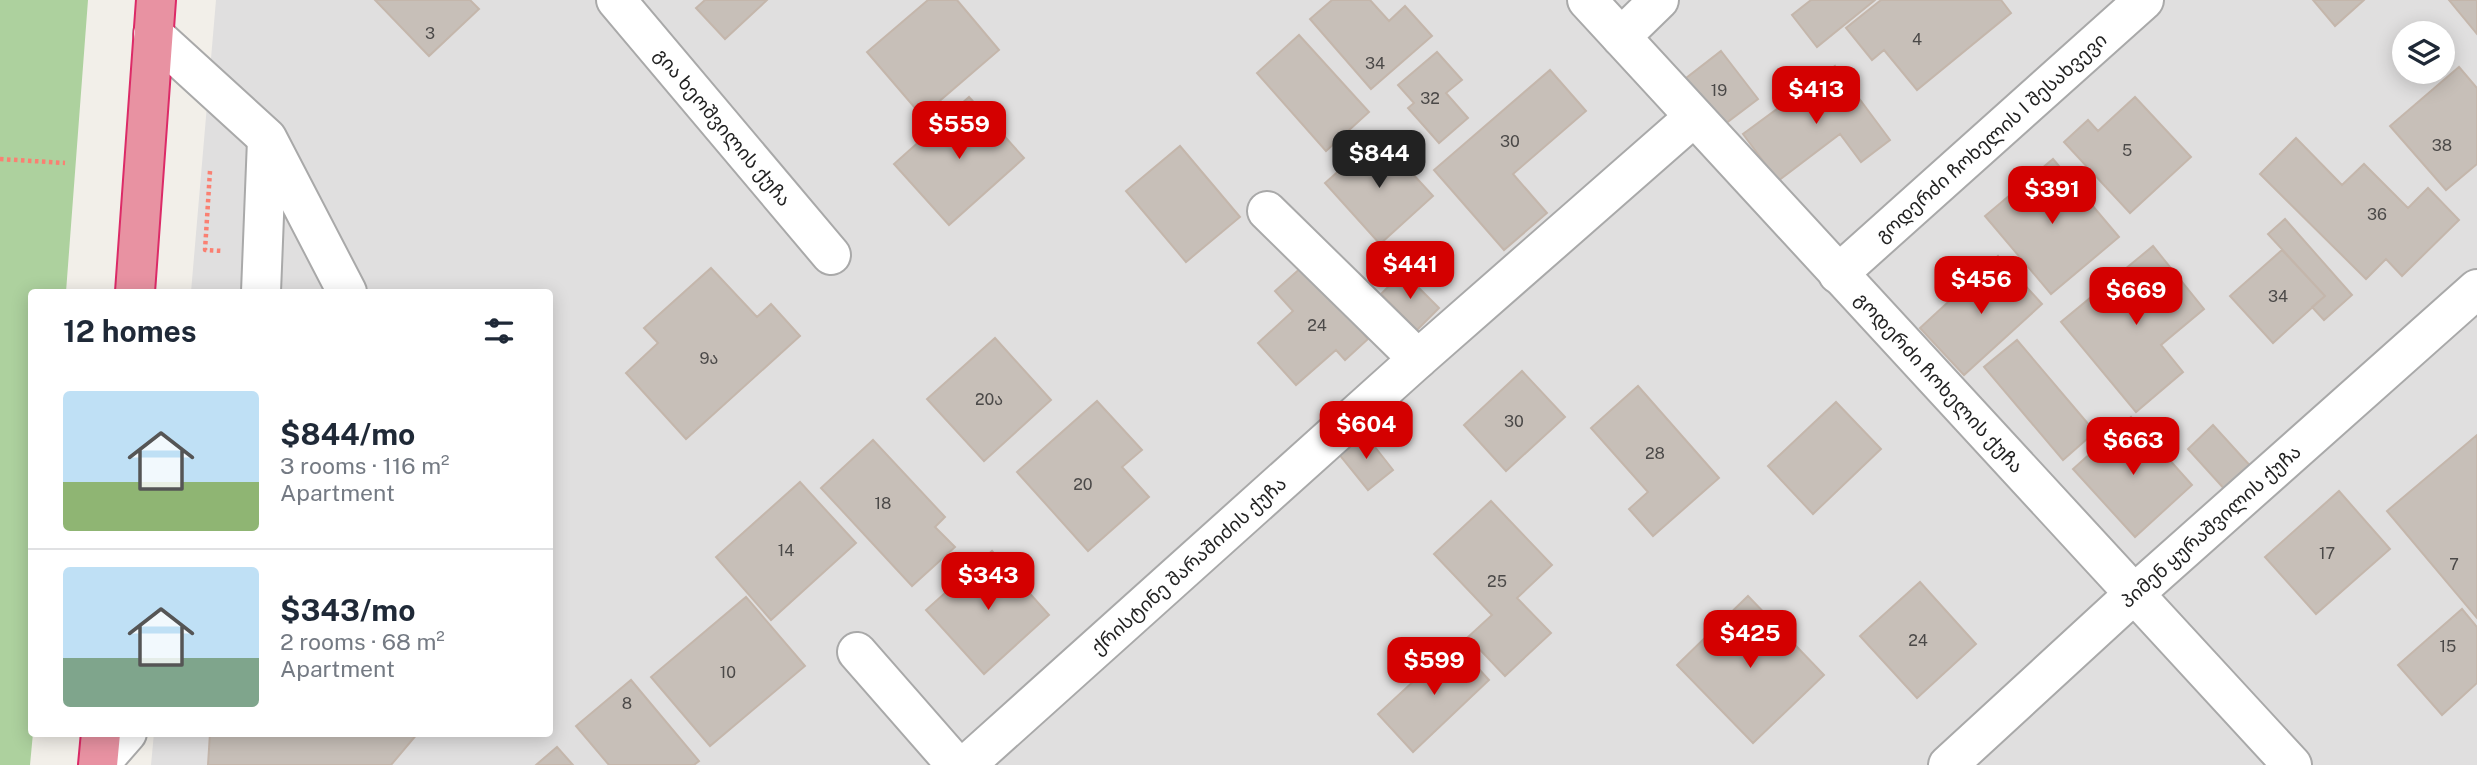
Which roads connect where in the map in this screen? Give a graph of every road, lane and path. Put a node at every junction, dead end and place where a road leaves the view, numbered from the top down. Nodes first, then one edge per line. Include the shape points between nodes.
1 (616, 0) edge
2 (1587, 0) edge
3 (1659, 0) edge
4 (2144, 0) edge
5 (155, 17) edge
6 (1621, 37) junction
7 (1695, 117) junction
8 (267, 138) junction
9 (0, 159) edge
10 (65, 163) dead end
11 (210, 171) dead end
12 (1267, 212) dead end
13 (205, 250) dead end
14 (831, 255) dead end
15 (1838, 274) junction
16 (135, 289) edge
17 (261, 289) edge
18 (345, 289) edge
19 (2477, 289) edge
20 (1418, 359) junction
21 (2134, 594) junction
22 (857, 652) dead end
23 (101, 737) edge
24 (124, 737) edge
25 (99, 765) edge
26 (956, 765) edge
27 (966, 765) edge
28 (1948, 765) edge
29 (2292, 765) edge

1 - 14 street, გია ხეოშვილის ქუჩა
2 - 6 street, გოდერძი ჩოხელის ქუჩა
3 - 6 street
4 - 15 street, გოდერძი ჩოხელის I შესახვევი
5 - 8 street
5 - 16 highway
6 - 7 street, გოდერძი ჩოხელის ქუჩა
7 - 15 street, გოდერძი ჩოხელის ქუჩა
7 - 20 street, ქრისტინე შარაშიძის ქუჩა
8 - 17 street
8 - 18 street
9 - 10 path
11 - 13 path
12 - 20 street
15 - 21 street, გოდერძი ჩოხელის ქუჩა
19 - 21 street, პიმენ ყურაშვილის ქუჩა
20 - 27 street, ქრისტინე შარაშიძის ქუჩა
21 - 28 street, პიმენ ყურაშვილის ქუჩა
21 - 29 street, გოდერძი ჩოხელის ქუჩა
22 - 26 street
23 - 25 highway
24 - 25 street

